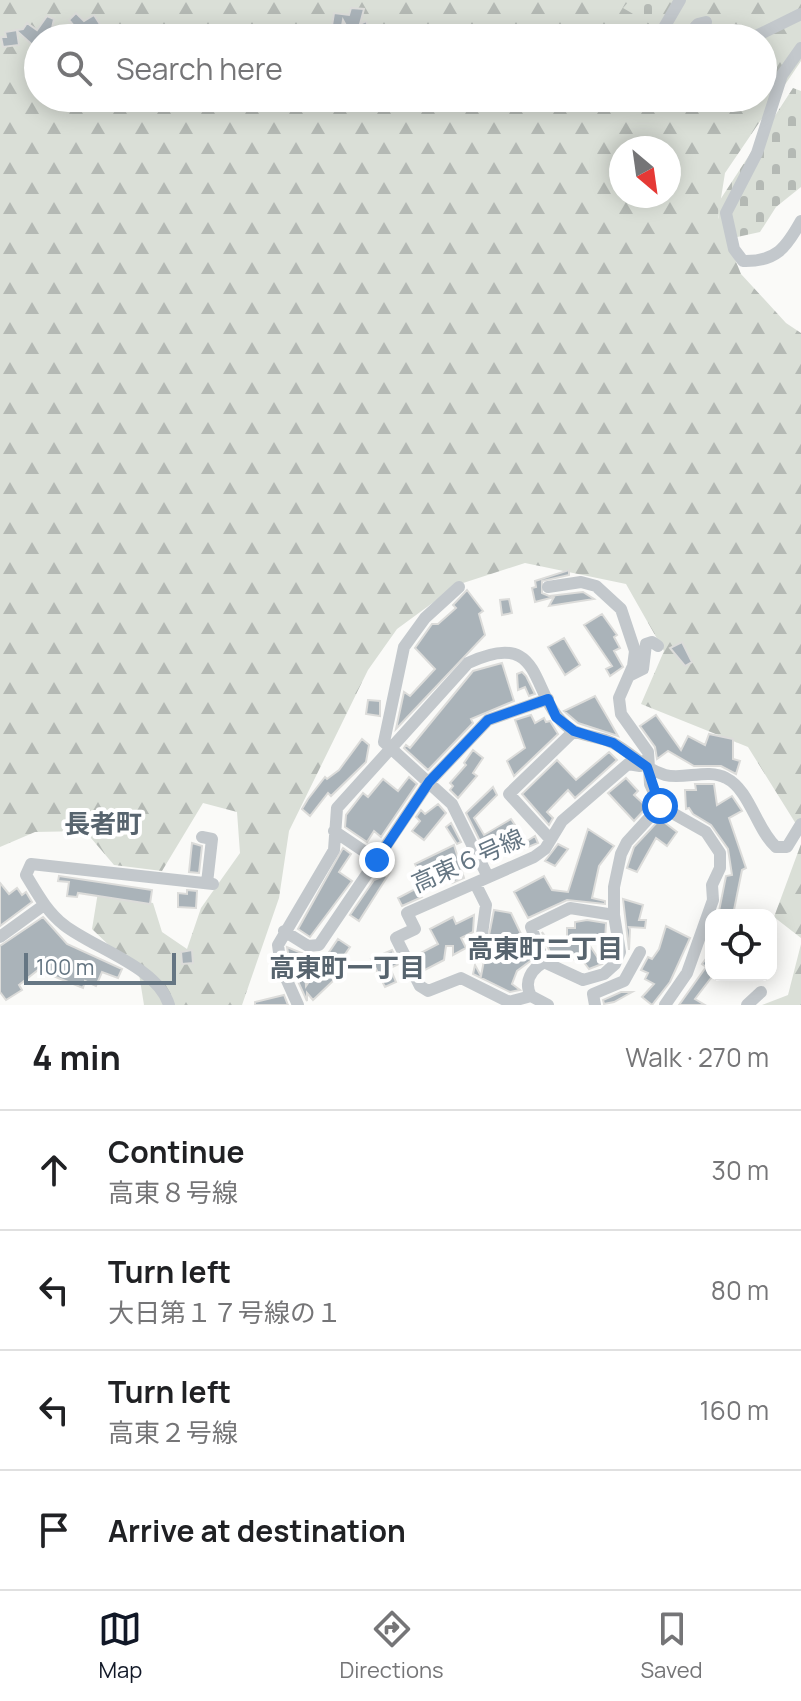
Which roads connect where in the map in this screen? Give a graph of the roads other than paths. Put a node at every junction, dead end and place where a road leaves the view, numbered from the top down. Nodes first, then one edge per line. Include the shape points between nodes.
1 (680, 0) edge
2 (801, 14) edge
3 (706, 22) dead end
4 (666, 24) edge
5 (698, 24) edge
6 (777, 26) edge
7 (801, 48) edge
8 (777, 91) edge
9 (770, 112) edge
10 (801, 221) edge
11 (459, 587) dead end
12 (548, 587) dead end
13 (658, 646) dead end
14 (629, 676) junction
15 (548, 699) junction
16 (574, 731) junction
17 (390, 748) junction
18 (647, 767) junction
19 (429, 782) junction
20 (660, 806) junction
21 (801, 824) edge
22 (334, 831) junction
23 (202, 837) dead end
24 (550, 839) junction
25 (377, 860) junction
26 (488, 877) junction
27 (475, 883) junction
28 (44, 905) junction
29 (614, 915) junction
30 (284, 931) junction
31 (0, 937) edge
32 (480, 949) dead end
33 (640, 952) dead end
34 (544, 962) junction
35 (761, 992) dead end
36 (531, 996) junction
37 (169, 1005) edge
38 (298, 1005) edge
39 (548, 1005) edge
40 (595, 1005) edge
41 (665, 1005) edge
42 (747, 1005) edge

1 - 4 street
2 - 6 street
3 - 5 street
7 - 8 street
9 - 10 street via 757,153 726,213 734,249 743,261 780,254
11 - 17 street via 425,618 404,647 384,742
12 - 14 street via 581,582 596,586 621,609 635,651
13 - 14 street via 646,644 643,669
14 - 18 street via 618,707 648,752
15 - 16 street via 556,717
15 - 17 street via 528,661 491,652 468,663
15 - 19 street via 488,720
16 - 18 street via 613,743
16 - 24 street via 509,794
17 - 19 street
17 - 22 street via 337,808
18 - 20 street
18 - 21 street via 667,776 726,777 776,847 787,847
18 - 24 street, 高東６号線 via 628,764 562,821
19 - 25 street
19 - 26 street via 452,804
20 - 29 street via 621,854
20 - 41 street via 706,832 720,853 713,900 687,973
22 - 25 street
22 - 30 street via 334,850
23 - 28 street via 212,839 210,884 31,864 26,875
24 - 26 street, 高東６号線 via 534,857
25 - 30 street via 319,945 308,946
26 - 27 street, 高東６号線
27 - 32 street via 486,905
27 - 36 street, 高東６号線 via 407,913 415,929 396,938 420,986 428,991 461,978 509,1002
28 - 31 street
28 - 37 street via 65,926 143,973
29 - 34 street via 570,908 531,927
29 - 34 street via 620,952 604,974 583,980
30 - 38 street via 278,945 281,967
33 - 40 street via 624,981 593,994
34 - 36 street via 528,980
35 - 42 street
36 - 39 street, 高東６号線

